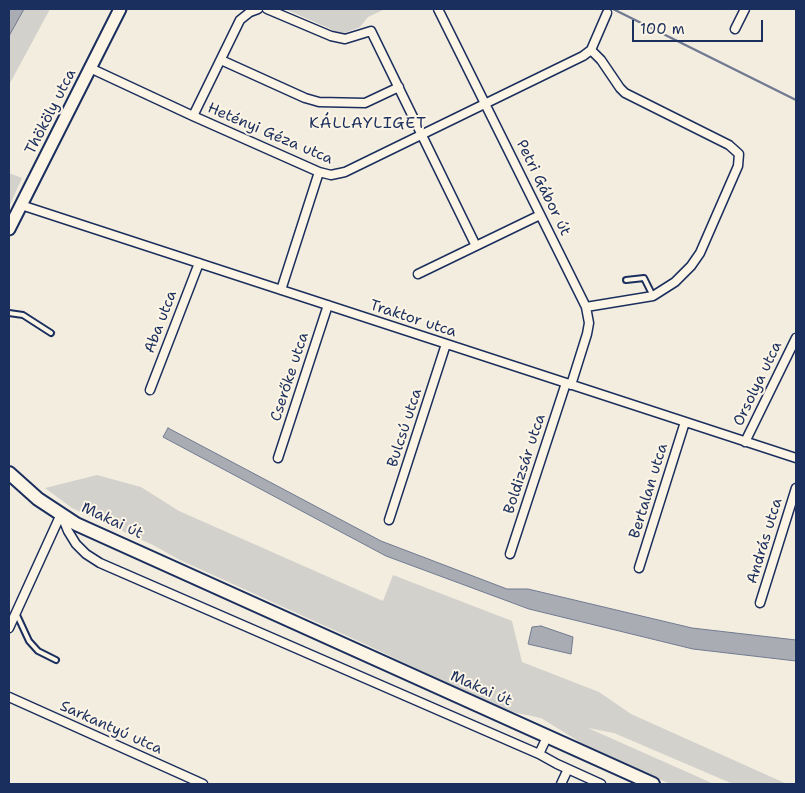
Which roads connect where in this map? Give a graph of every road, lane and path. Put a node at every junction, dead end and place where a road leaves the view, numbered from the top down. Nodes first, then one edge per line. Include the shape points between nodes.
1 (120, 9) edge
2 (258, 9) edge
3 (267, 9) edge
4 (438, 9) edge
5 (745, 9) edge
6 (607, 13) dead end
7 (735, 29) dead end
8 (591, 50) junction
9 (221, 60) junction
10 (90, 68) junction
11 (399, 87) junction
12 (486, 104) junction
13 (193, 116) junction
14 (422, 135) junction
15 (319, 172) junction
16 (21, 205) junction
17 (540, 214) junction
18 (9, 229) edge
19 (476, 246) junction
20 (198, 263) junction
21 (418, 274) dead end
22 (626, 280) dead end
23 (280, 290) junction
24 (653, 296) junction
25 (328, 306) junction
26 (586, 307) junction
27 (9, 313) edge
28 (50, 333) dead end
29 (796, 338) edge
30 (446, 344) junction
31 (568, 384) junction
32 (150, 390) dead end
33 (684, 422) junction
34 (745, 442) junction
35 (278, 458) dead end
36 (796, 458) edge
37 (9, 473) edge
38 (796, 488) edge
39 (61, 514) junction
40 (389, 520) dead end
41 (510, 554) dead end
42 (639, 568) dead end
43 (760, 603) dead end
44 (16, 612) junction
45 (9, 628) edge
46 (56, 660) dead end
47 (9, 696) edge
48 (547, 736) junction
49 (539, 754) junction
50 (568, 769) junction
51 (202, 784) edge
52 (561, 784) edge
53 (601, 784) edge
54 (653, 784) edge

1 - 10 street, Thököly utca
2 - 9 street via 240,20
3 - 11 street via 345,39 371,31
4 - 12 street, Petri Gábor út
5 - 7 street
6 - 8 street
8 - 12 street, Hetényi Géza utca
8 - 24 street via 625,93 729,145 739,154 738,166 700,253 675,282
9 - 11 street via 318,102 365,103
9 - 13 street
10 - 13 street, Hetényi Géza utca
10 - 16 street, Thököly utca
11 - 14 street
12 - 14 street, Hetényi Géza utca
12 - 17 street, Petri Gábor út
13 - 15 street, Hetényi Géza utca
14 - 15 street, Hetényi Géza utca via 345,172 331,175
14 - 19 street
15 - 23 street
16 - 18 street, Thököly utca
16 - 20 street, Traktor utca
17 - 19 street
17 - 26 street, Petri Gábor út
19 - 21 street
20 - 23 street, Traktor utca
20 - 32 street, Aba utca
22 - 24 lane via 644,278
23 - 25 street, Traktor utca
24 - 26 street
25 - 30 street, Traktor utca
25 - 35 street, Cserőke utca
26 - 31 street, Petri Gábor út via 587,334
27 - 28 lane via 23,315
29 - 34 street, Orsolya utca
30 - 31 street, Traktor utca
30 - 40 street, Bulcsú utca
31 - 33 street, Traktor utca
31 - 41 street, Boldizsár utca
33 - 34 street, Traktor utca
33 - 42 street, Bertalan utca
34 - 36 street, Traktor utca
37 - 39 main road
38 - 43 street, András utca
39 - 44 street
39 - 48 main road, Makai út via 76,524
39 - 49 street, Makai út via 76,544 100,563
44 - 45 street
44 - 46 lane via 29,641 38,651
47 - 51 street, Sarkantyú utca
48 - 49 street
48 - 54 main road, Makai út
49 - 50 street, Makai út
50 - 52 street
50 - 53 street, Makai út

